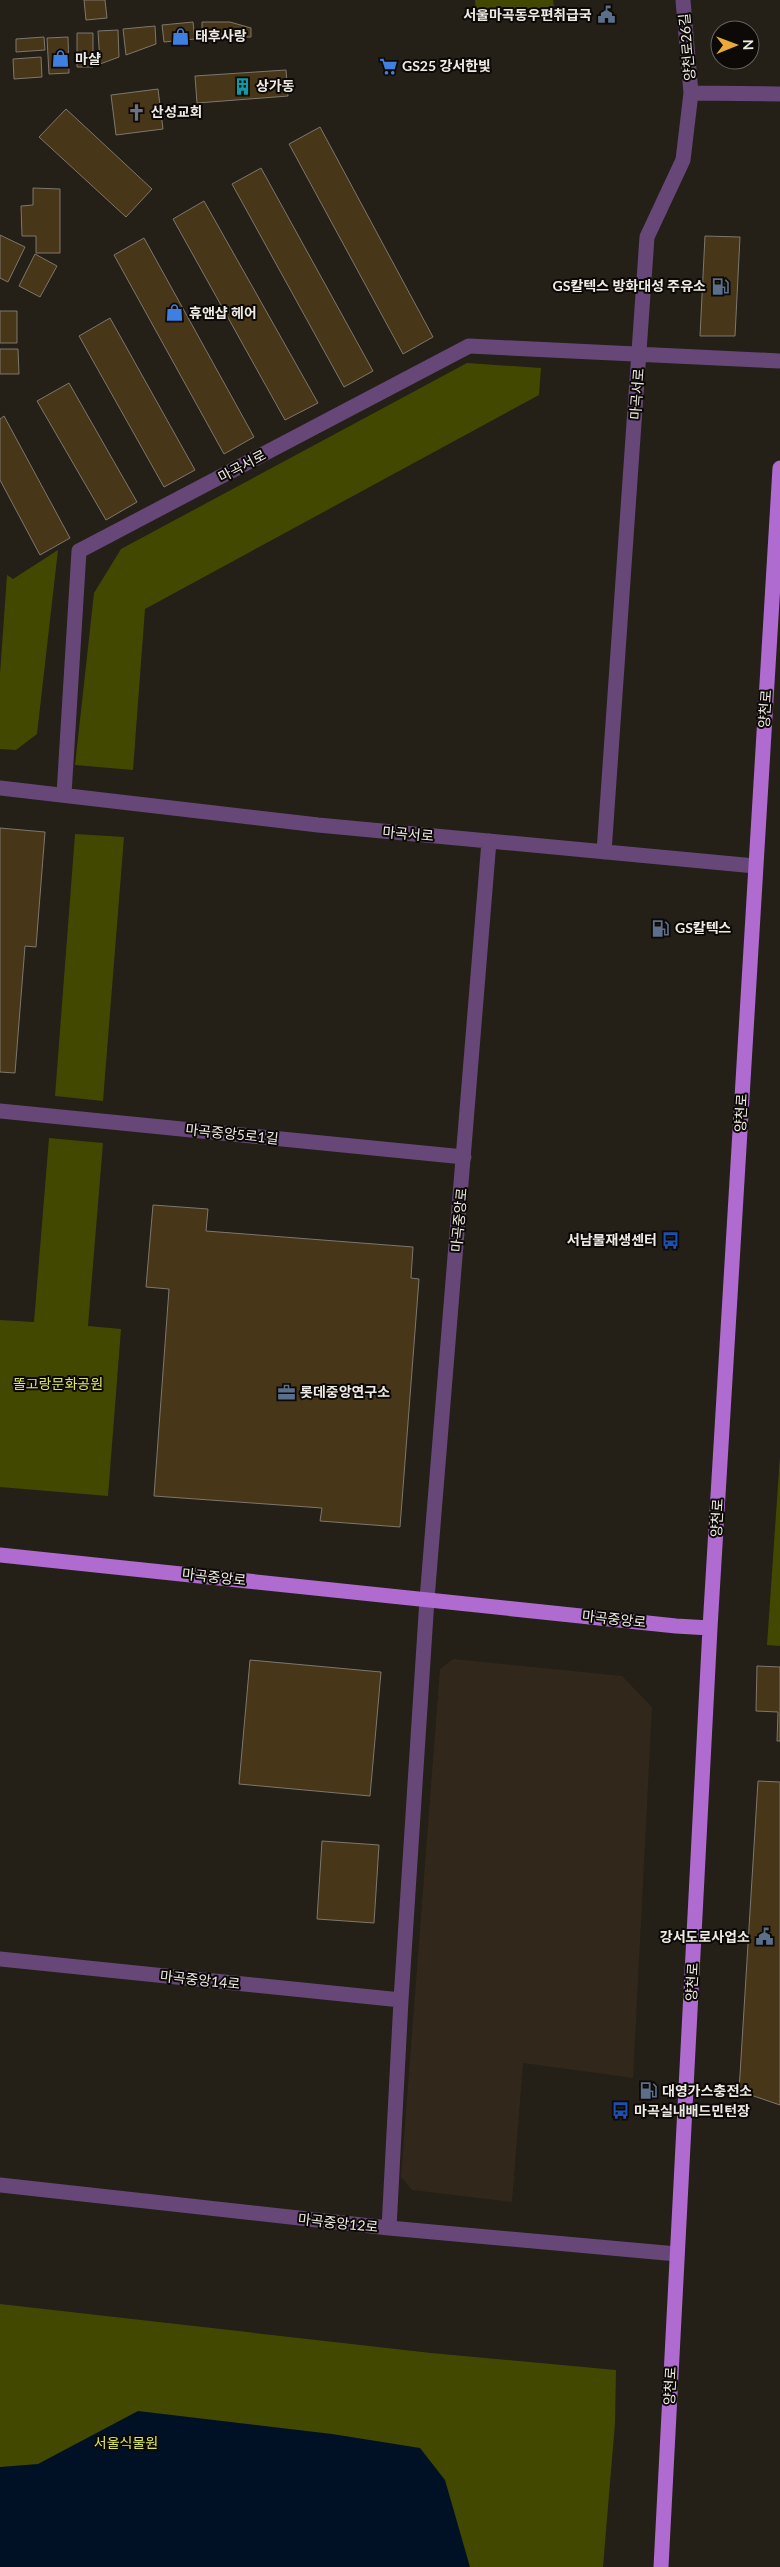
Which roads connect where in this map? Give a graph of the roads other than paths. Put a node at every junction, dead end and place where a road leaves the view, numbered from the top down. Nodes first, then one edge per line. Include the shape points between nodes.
1 (683, 0) edge
2 (691, 94) junction
3 (780, 94) edge
4 (640, 355) junction
5 (780, 361) edge
6 (780, 468) edge
7 (0, 788) edge
8 (64, 794) junction
9 (489, 841) junction
10 (604, 852) junction
11 (755, 866) junction
12 (0, 1111) edge
13 (464, 1157) junction
14 (0, 1555) edge
15 (427, 1599) junction
16 (710, 1628) junction
17 (0, 1959) edge
18 (400, 2000) junction
19 (0, 2185) edge
20 (389, 2228) junction
21 (677, 2254) junction
22 (661, 2567) edge

1 - 2 street, 양천로26길
2 - 3 street
2 - 4 street, 마곡서로 via 683,160 646,237
4 - 5 street, 마곡서로
4 - 8 street, 마곡서로 via 469,346 79,551
4 - 10 street, 마곡서로
6 - 11 main road, 양천로
7 - 8 street, 마곡서로
8 - 9 street, 마곡서로 via 318,825
9 - 10 street, 마곡서로
9 - 13 street, 마곡중앙로
10 - 11 street, 마곡서로
11 - 16 main road, 양천로
12 - 13 street, 마곡중앙5로1길
13 - 15 street, 마곡중앙로
14 - 15 main road, 마곡중앙로
15 - 16 main road, 마곡중앙로
15 - 18 street
16 - 21 main road, 양천로
17 - 18 street, 마곡중앙14로
18 - 20 street
19 - 20 street, 마곡중앙12로
20 - 21 street, 마곡중앙12로
21 - 22 main road, 양천로

